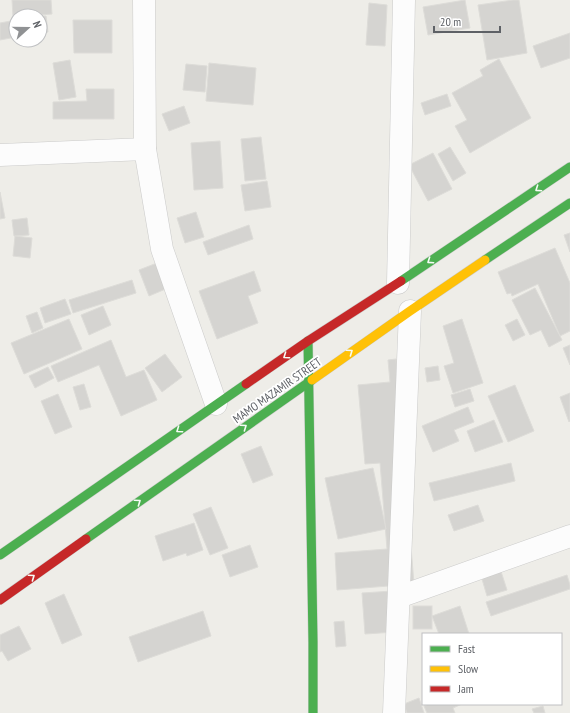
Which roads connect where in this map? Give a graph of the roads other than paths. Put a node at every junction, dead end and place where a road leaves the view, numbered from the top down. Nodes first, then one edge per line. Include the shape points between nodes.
1 (144, 0) edge
2 (404, 0) edge
3 (146, 150) junction
4 (0, 155) edge
5 (570, 167) edge
6 (570, 203) edge
7 (398, 283) junction
8 (410, 311) junction
9 (308, 340) junction
10 (308, 382) junction
11 (216, 404) junction
12 (570, 536) edge
13 (0, 555) edge
14 (399, 597) junction
15 (0, 600) edge
16 (313, 713) edge
17 (394, 713) edge

1 - 3 street
2 - 7 street
3 - 4 street
3 - 11 street via 162,249
5 -> 7 main road, MAMO MAZAMIR STREET
6 - 8 main road, MAMO MAZAMIR STREET
7 - 9 main road, MAMO MAZAMIR STREET
10 -> 8 main road, MAMO MAZAMIR STREET
8 - 14 street
9 - 10 main road
9 -> 11 main road, MAMO MAZAMIR STREET
15 -> 10 main road, MAMO MAZAMIR STREET
10 - 16 main road
11 -> 13 main road, MAMO MAZAMIR STREET
12 - 14 street
14 - 17 street

